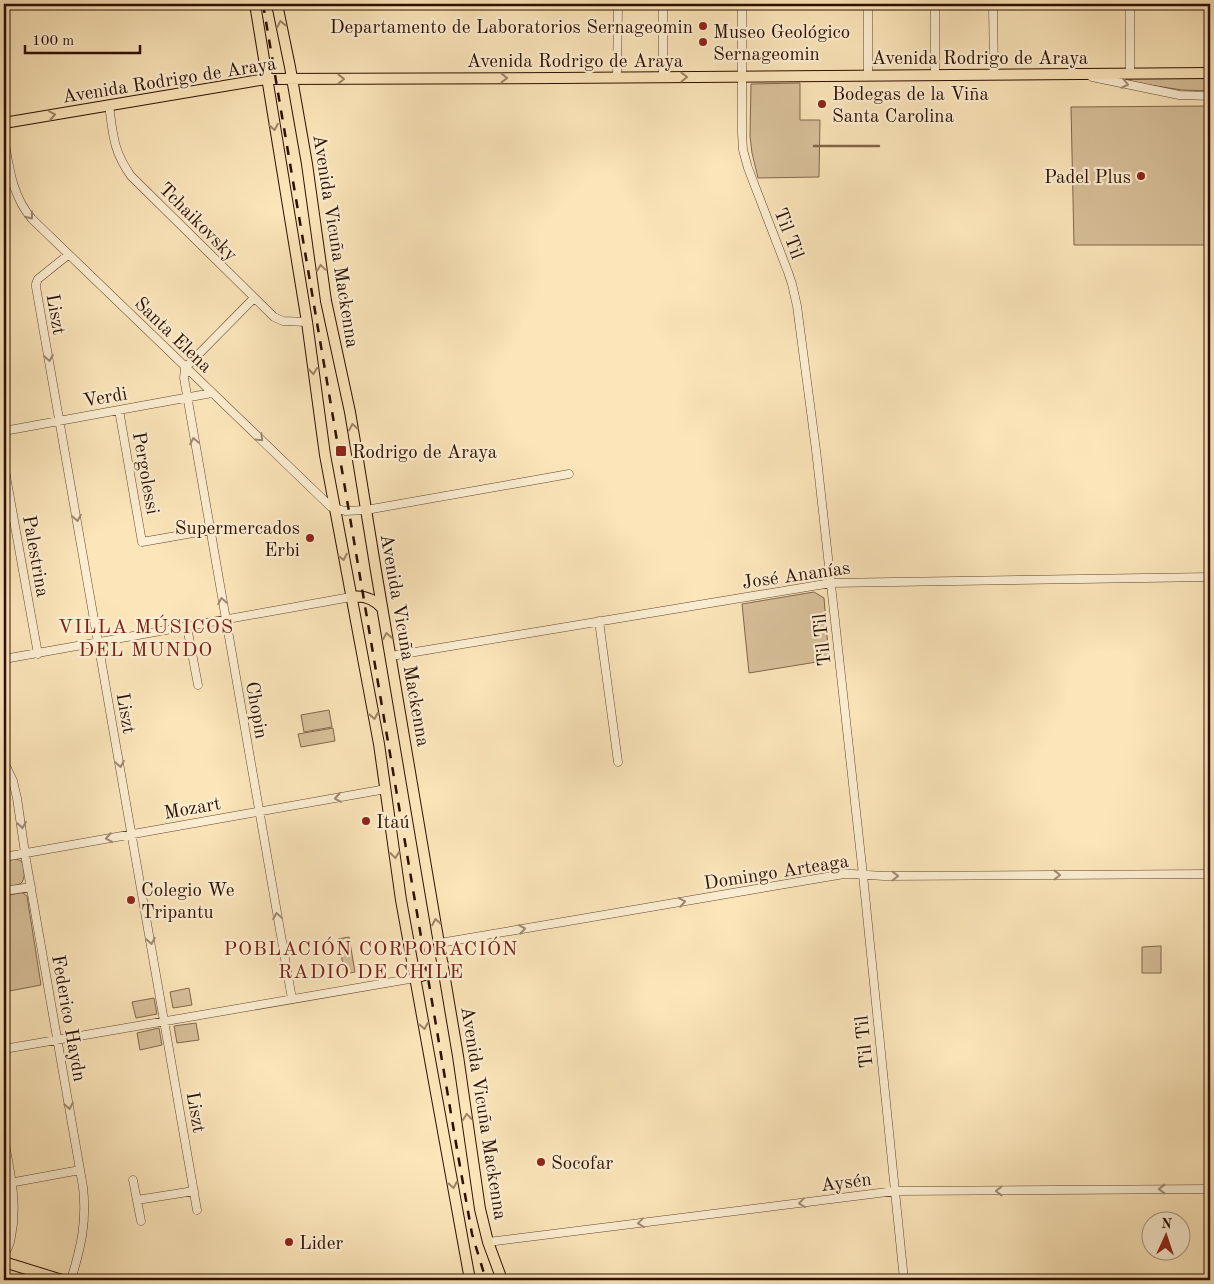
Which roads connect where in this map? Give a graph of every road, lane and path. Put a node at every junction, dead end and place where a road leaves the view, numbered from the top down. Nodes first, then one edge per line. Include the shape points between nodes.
1 (255, 4) edge
2 (277, 4) edge
3 (618, 4) edge
4 (663, 4) edge
5 (742, 4) edge
6 (868, 4) edge
7 (934, 4) edge
8 (993, 4) edge
9 (1130, 4) edge
10 (1210, 73) edge
11 (1077, 74) junction
12 (1130, 74) junction
13 (868, 75) junction
14 (935, 75) junction
15 (994, 75) junction
16 (742, 76) junction
17 (662, 77) junction
18 (618, 78) junction
19 (266, 79) junction
20 (292, 79) junction
21 (1210, 96) edge
22 (109, 105) junction
23 (4, 123) edge
24 (4, 138) edge
25 (68, 255) junction
26 (254, 298) junction
27 (307, 322) junction
28 (185, 368) junction
29 (212, 393) junction
30 (186, 398) junction
31 (119, 410) junction
32 (60, 421) junction
33 (4, 430) edge
34 (4, 465) edge
35 (569, 474) dead end
36 (334, 509) junction
37 (366, 510) junction
38 (210, 530) junction
39 (1210, 577) edge
40 (831, 583) junction
41 (351, 597) junction
42 (382, 608) junction
43 (226, 620) junction
44 (599, 622) junction
45 (187, 627) junction
46 (98, 643) junction
47 (38, 654) junction
48 (391, 656) junction
49 (4, 659) edge
50 (198, 685) dead end
51 (4, 762) edge
52 (618, 762) dead end
53 (386, 789) junction
54 (259, 812) junction
55 (132, 834) junction
56 (26, 853) junction
57 (4, 857) edge
58 (1210, 874) edge
59 (863, 875) junction
60 (31, 887) junction
61 (4, 891) edge
62 (440, 943) junction
63 (443, 964) junction
64 (415, 978) junction
65 (292, 999) junction
66 (164, 1020) junction
67 (57, 1039) junction
68 (4, 1049) edge
69 (4, 1139) edge
70 (80, 1170) junction
71 (133, 1180) dead end
72 (8, 1183) edge
73 (1210, 1189) edge
74 (194, 1191) junction
75 (895, 1191) junction
76 (137, 1200) junction
77 (198, 1210) dead end
78 (141, 1221) dead end
79 (488, 1242) junction
80 (4, 1254) edge
81 (4, 1262) edge
82 (62, 1280) edge
83 (71, 1280) edge
84 (470, 1280) edge
85 (502, 1280) edge
86 (904, 1280) edge

1 - 19 main road
20 -> 2 main road, Avenida Vicuña Mackenna
3 - 18 street
4 - 17 street
5 - 16 street, Til Til
6 - 13 street
7 - 14 street
8 - 15 street
9 - 12 street
10 - 12 main road, Avenida Rodrigo de Araya
11 - 12 main road, Avenida Rodrigo de Araya
11 - 15 main road, Avenida Rodrigo de Araya
11 -> 21 street via 1179,95
13 - 14 main road, Avenida Rodrigo de Araya
13 - 16 main road, Avenida Rodrigo de Araya
14 - 15 main road, Avenida Rodrigo de Araya
17 -> 16 main road, Avenida Rodrigo de Araya
16 - 40 street, Til Til via 743,150 790,278 797,306
17 - 18 main road, Avenida Rodrigo de Araya
20 -> 18 main road, Avenida Rodrigo de Araya
19 - 20 main road, Avenida Rodrigo de Araya
19 - 22 main road, Avenida Rodrigo de Araya
19 -> 27 main road
37 -> 20 main road, Avenida Vicuña Mackenna via 325,293
23 -> 22 main road, Avenida Rodrigo de Araya
22 - 26 street, Tchaikovsky via 116,150 131,176
24 -> 25 street, Santa Elena via 13,186 22,206
25 - 28 street, Santa Elena
25 -> 32 street, Liszt via 40,277 36,284
26 - 27 street, Tchaikovsky via 274,317 283,321
26 - 28 street
27 -> 36 main road
28 - 29 street, Santa Elena
28 - 30 street, Chopin
29 - 30 street, Verdi
29 -> 36 street, Santa Elena
30 - 31 street, Verdi
38 -> 30 street, Chopin
31 - 32 street, Verdi
31 - 38 street, Pergolessi via 142,542
32 - 33 street, Verdi
32 -> 46 street, Liszt
34 - 47 street, Palestrina
35 - 37 street
36 - 37 street via 345,512
36 -> 41 main road
37 - 42 main road, Avenida Vicuña Mackenna
43 -> 38 street, Chopin
39 - 40 street, José Ananías
40 - 44 street, José Ananías
40 - 59 street, Til Til
41 - 42 main road via 370,599
41 - 43 street
41 -> 53 main road
48 -> 42 main road, Avenida Vicuña Mackenna
43 - 45 street
43 - 54 street, Chopin
44 - 48 street, José Ananías
44 - 52 street
45 - 46 street
45 - 50 street
46 - 47 street
46 -> 55 street, Liszt
47 - 49 street
62 -> 48 main road, Avenida Vicuña Mackenna
51 -> 56 street, Federico Haydn via 16,789
53 -> 54 street, Mozart
53 -> 64 main road
54 - 55 street, Mozart
65 -> 54 street, Chopin
55 -> 56 street, Mozart
55 -> 66 street, Liszt
56 - 57 street, Mozart
56 - 60 street, Federico Haydn
59 -> 58 street, Domingo Arteaga
62 -> 59 street, Domingo Arteaga via 844,874
59 - 75 street, Til Til
60 - 61 street
60 - 67 street, Federico Haydn
62 - 63 main road, Avenida Vicuña Mackenna
63 - 64 main road via 434,972
79 -> 63 main road, Avenida Vicuña Mackenna
64 - 65 street
64 -> 84 main road
65 - 66 street
66 - 67 street
66 - 74 street, Liszt
67 - 68 street
67 -> 70 street, Federico Haydn
69 - 72 street
70 - 72 street
70 - 83 street, Federico Haydn via 84,1223
71 - 76 street
72 - 80 street via 14,1204 14,1222
73 -> 75 street, Aysén
74 - 76 street
74 - 77 street, Liszt
75 -> 79 street, Aysén
75 - 86 street, Til Til
76 - 78 street
79 - 85 main road, Avenida Vicuña Mackenna
81 - 82 main road

